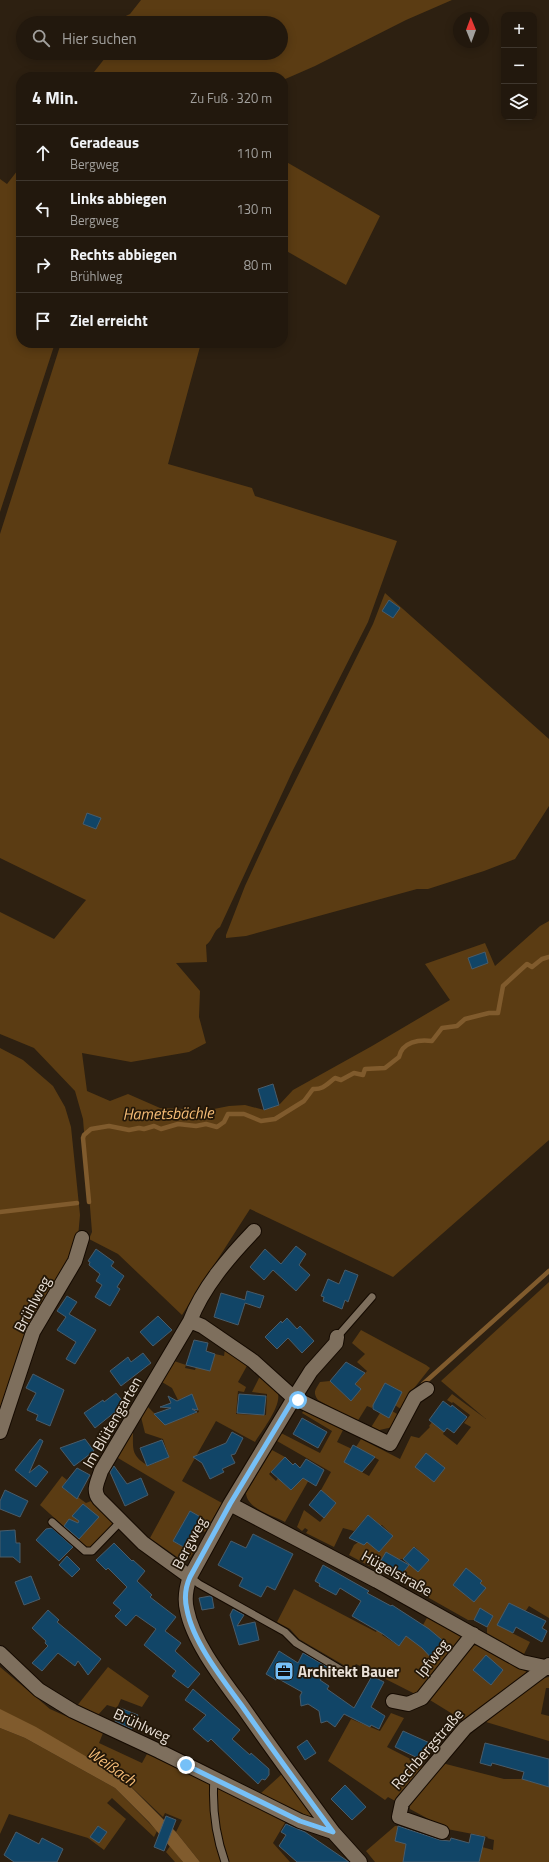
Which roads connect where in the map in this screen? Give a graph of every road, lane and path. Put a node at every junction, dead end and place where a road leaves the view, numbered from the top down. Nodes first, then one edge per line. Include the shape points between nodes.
1 (254, 1231) dead end
2 (82, 1238) dead end
3 (372, 1297) dead end
4 (190, 1321) junction
5 (337, 1337) joint
6 (421, 1393) dead end
7 (294, 1398) junction
8 (0, 1432) edge
9 (230, 1504) junction
10 (121, 1521) junction
11 (52, 1522) dead end
12 (190, 1577) junction
13 (473, 1634) junction
14 (0, 1653) edge
15 (548, 1666) edge
16 (343, 1671) dead end
17 (393, 1701) dead end
18 (214, 1778) junction
19 (333, 1832) junction
20 (442, 1832) dead end
21 (225, 1862) edge
22 (360, 1862) edge

1 - 4 street, Im Blütengarten via 215,1277
2 - 8 street, Brühlweg via 75,1261 34,1332
3 - 5 lane, Bergweg
4 - 7 street via 202,1326 253,1361
4 - 10 street, Im Blütengarten via 99,1477 95,1494
5 - 7 street, Bergweg via 336,1343 311,1371
6 - 7 street via 390,1444
7 - 9 street, Bergweg
9 - 12 street, Bergweg
9 - 13 street, Hügelstraße
10 - 11 lane via 92,1550 85,1551
10 - 12 street, Im Blütengarten via 143,1542
12 - 16 lane via 285,1632 296,1643
12 - 19 street, Bergweg via 185,1598 187,1611 202,1645
13 - 15 street, Hügelstraße via 522,1662
13 - 17 street, Ipfweg via 422,1698 408,1704
14 - 18 street, Brühlweg via 39,1690 73,1711 127,1740
15 - 20 street, Rechbergstraße via 470,1724 402,1803 399,1817
18 - 19 street, Brühlweg via 300,1821
18 - 21 lane via 212,1800 215,1827
19 - 22 street, Brühlweg

